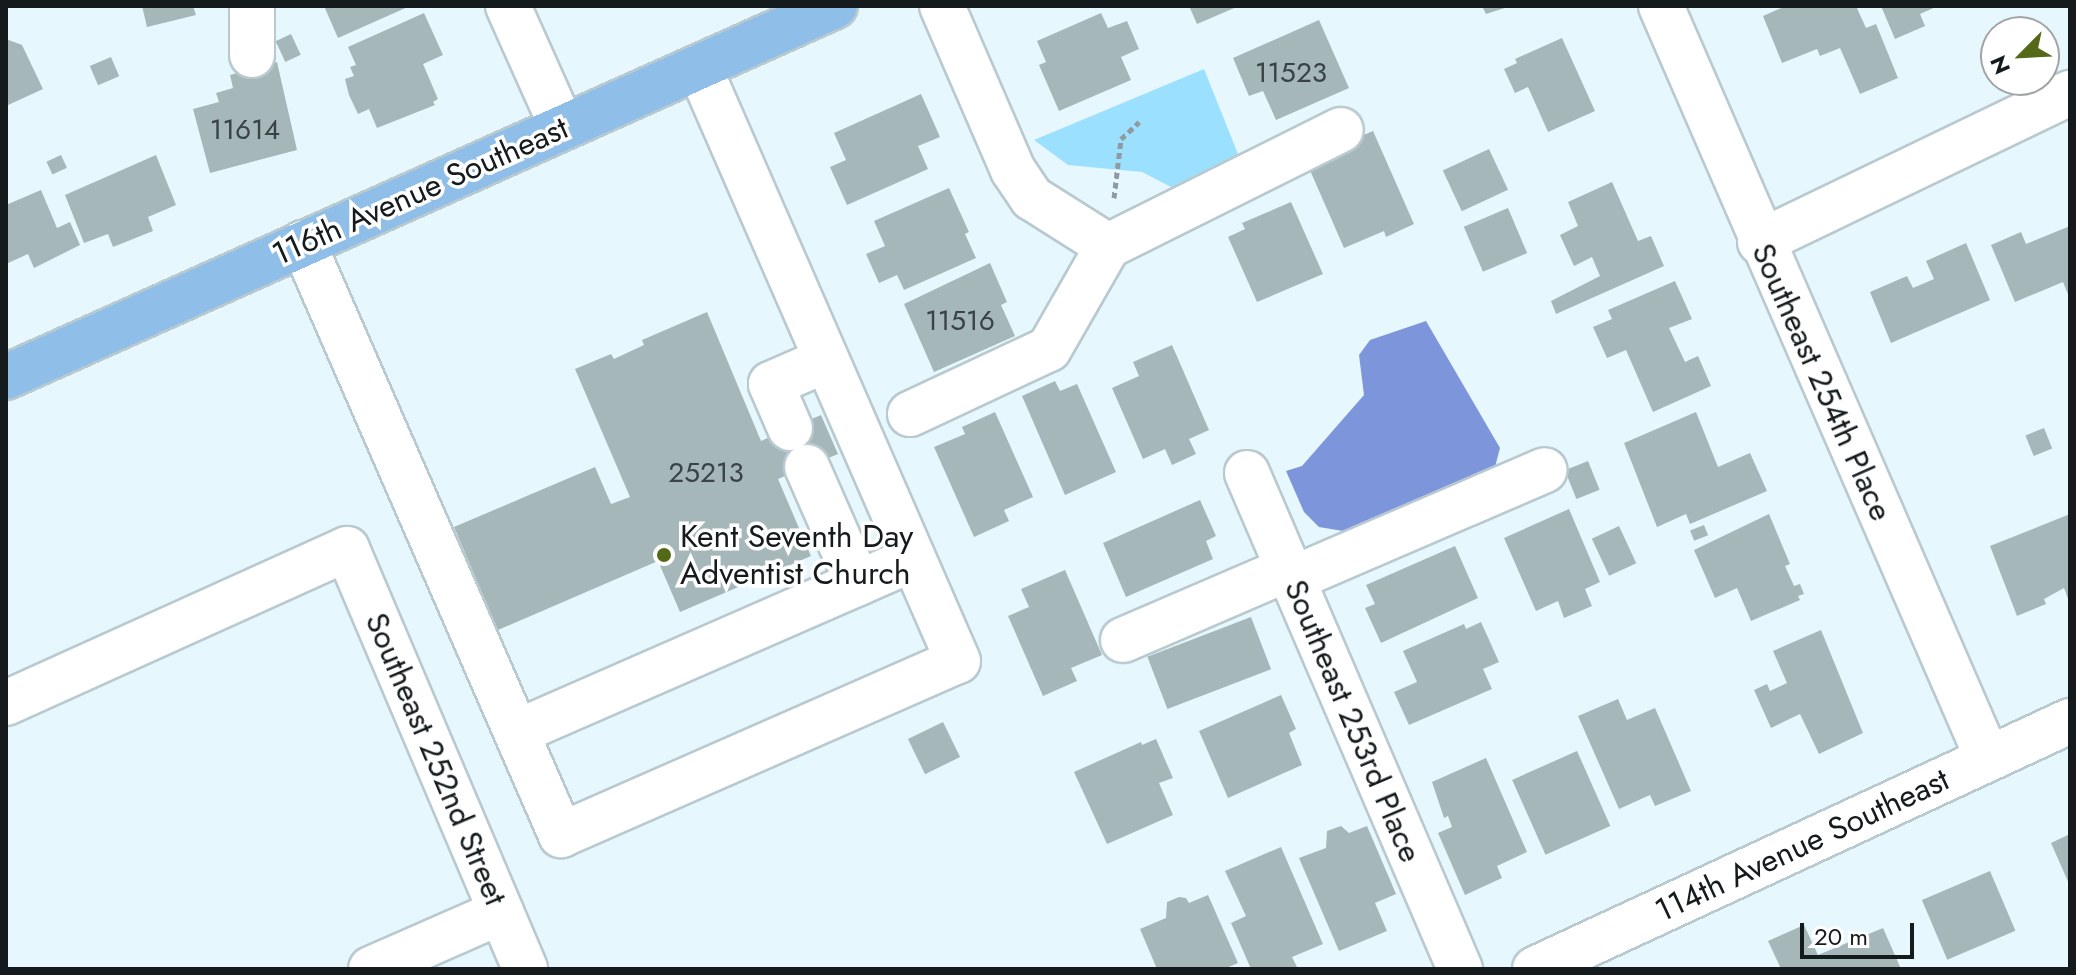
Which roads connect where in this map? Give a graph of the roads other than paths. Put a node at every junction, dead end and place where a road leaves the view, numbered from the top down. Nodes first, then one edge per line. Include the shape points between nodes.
1 (252, 6) edge
2 (508, 6) edge
3 (835, 6) edge
4 (942, 6) edge
5 (1661, 6) edge
6 (252, 55) dead end
7 (699, 67) junction
8 (2070, 93) edge
9 (562, 127) junction
10 (1341, 130) dead end
11 (1760, 242) junction
12 (303, 243) junction
13 (1108, 246) junction
14 (826, 360) junction
15 (6, 377) edge
16 (910, 414) dead end
17 (790, 428) dead end
18 (807, 467) dead end
19 (1545, 470) dead end
20 (1247, 473) dead end
21 (913, 559) junction
22 (1290, 574) junction
23 (858, 583) junction
24 (1123, 640) dead end
25 (6, 703) edge
26 (2070, 721) edge
27 (517, 732) junction
28 (1987, 757) junction
29 (501, 912) junction
30 (371, 969) edge
31 (525, 969) edge
32 (1460, 969) edge
33 (1535, 969) edge

1 - 6 street
2 - 9 street
3 - 7 main road, 116th Avenue Southeast
4 - 13 street via 1013,170 1032,198
5 - 11 street, Southeast 254th Place
7 - 9 main road, 116th Avenue Southeast
7 - 14 street
8 - 11 street
9 - 12 main road, 116th Avenue Southeast
10 - 13 street
11 - 28 street, Southeast 254th Place
12 - 15 main road, 116th Avenue Southeast
12 - 27 street
13 - 16 street via 1049,349
14 - 17 street via 771,384
14 - 21 street
18 - 23 street
19 - 22 street
20 - 22 street, Southeast 253rd Place
21 - 23 street
21 - 27 street via 958,661 561,835
22 - 24 street
22 - 32 street, Southeast 253rd Place
23 - 27 street
25 - 29 street, Southeast 252nd Street via 347,549
26 - 28 street, 114th Avenue Southeast
28 - 33 street, 114th Avenue Southeast
29 - 30 street
29 - 31 street, Southeast 252nd Street

